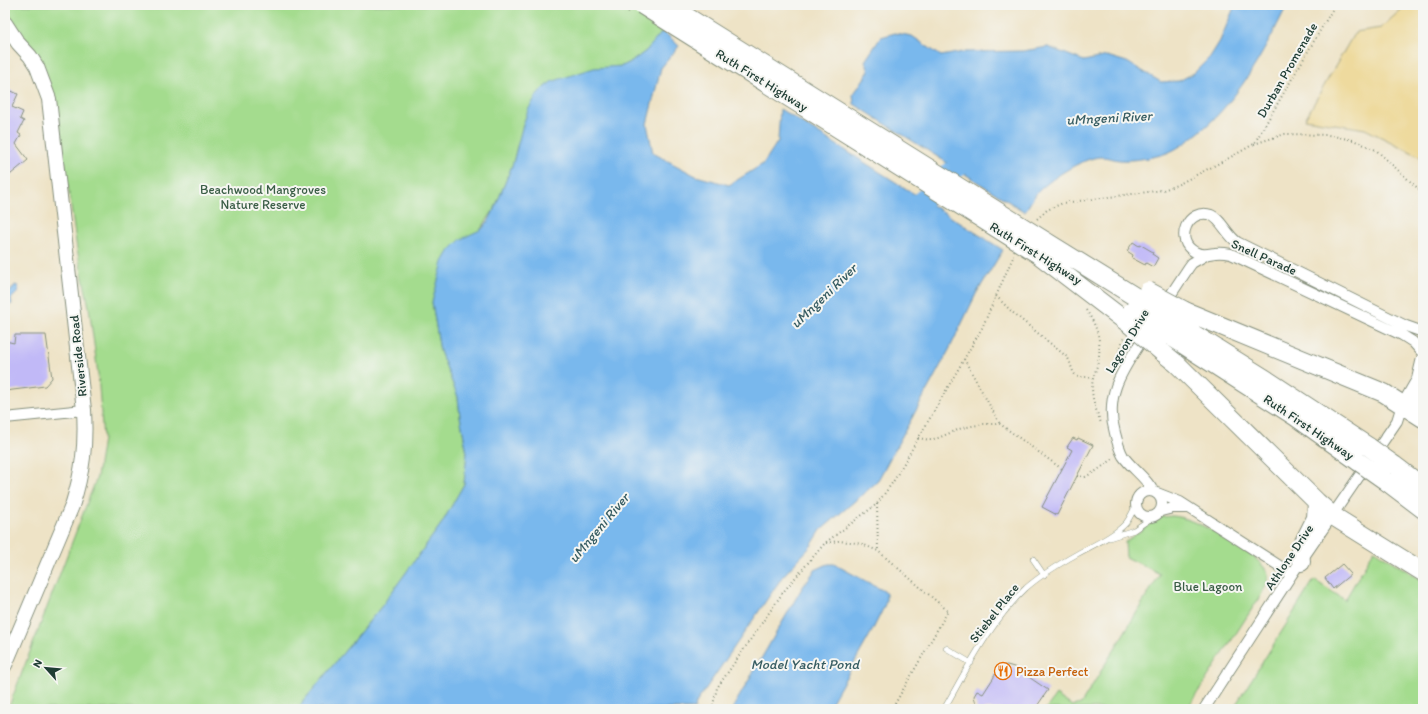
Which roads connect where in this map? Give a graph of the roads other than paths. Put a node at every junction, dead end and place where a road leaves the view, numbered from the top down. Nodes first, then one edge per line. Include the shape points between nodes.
1 (642, 5) edge
2 (668, 5) edge
3 (5, 23) edge
4 (5, 34) edge
5 (18, 43) junction
6 (1047, 248) junction
7 (1206, 255) junction
8 (1137, 307) junction
9 (1174, 331) junction
10 (1423, 332) edge
11 (1422, 353) edge
12 (1423, 389) edge
13 (84, 410) junction
14 (1408, 414) edge
15 (5, 418) edge
16 (1390, 473) junction
17 (1423, 487) edge
18 (1155, 492) junction
19 (1317, 502) junction
20 (1136, 505) junction
21 (1190, 508) junction
22 (1423, 509) edge
23 (1157, 514) junction
24 (1333, 516) junction
25 (1104, 539) junction
26 (1033, 559) dead end
27 (1296, 568) junction
28 (1423, 572) edge
29 (1044, 575) junction
30 (946, 648) dead end
31 (971, 663) junction
32 (5, 665) edge
33 (944, 709) edge
34 (1204, 709) edge

1 - 6 highway, Ruth First Highway, bridge
2 - 6 highway, Ruth First Highway, bridge
3 - 5 main road, Riverside Road
4 - 5 main road, Riverside Road
5 - 13 main road, Riverside Road via 37,67 49,99
6 - 8 highway, Ruth First Highway
6 - 8 highway
7 - 10 street, Snell Parade via 1191,250 1184,239 1188,222 1204,214 1216,218 1237,242 1406,326
7 - 11 street, Snell Parade via 1220,252 1231,254 1402,335 1413,342
7 - 18 street, Lagoon Drive via 1189,267 1117,382 1112,398 1113,426 1122,455
8 - 9 highway, Ruth First Highway, bridge
8 - 9 highway, bridge
9 - 14 highway via 1384,393
9 - 16 highway, Ruth First Highway, bridge via 1267,380
9 - 19 highway via 1177,364
11 - 14 street, Athlone Drive
12 - 14 street, Athlone Drive
13 - 15 street
13 - 32 main road, Riverside Road via 85,443 79,485
14 - 24 street, Athlone Drive
16 - 17 highway, Ruth First Highway
16 - 22 highway, Ruth First Highway
18 - 20 street via 1141,494
18 - 21 street
18 - 23 street via 1163,502
19 - 24 highway
19 - 27 highway via 1316,518 1300,550
20 - 23 street via 1140,513 1148,517
20 - 25 lane, Stiebel Place via 1127,522
21 - 23 street via 1178,508
21 - 27 street
23 - 25 lane, Stiebel Place via 1127,533
24 - 27 street, Athlone Drive
24 - 28 highway
25 - 29 lane, Stiebel Place
26 - 29 lane
27 - 34 street, Athlone Drive
29 - 31 lane, Stiebel Place via 1009,607
30 - 31 lane
31 - 33 lane, Stiebel Place

